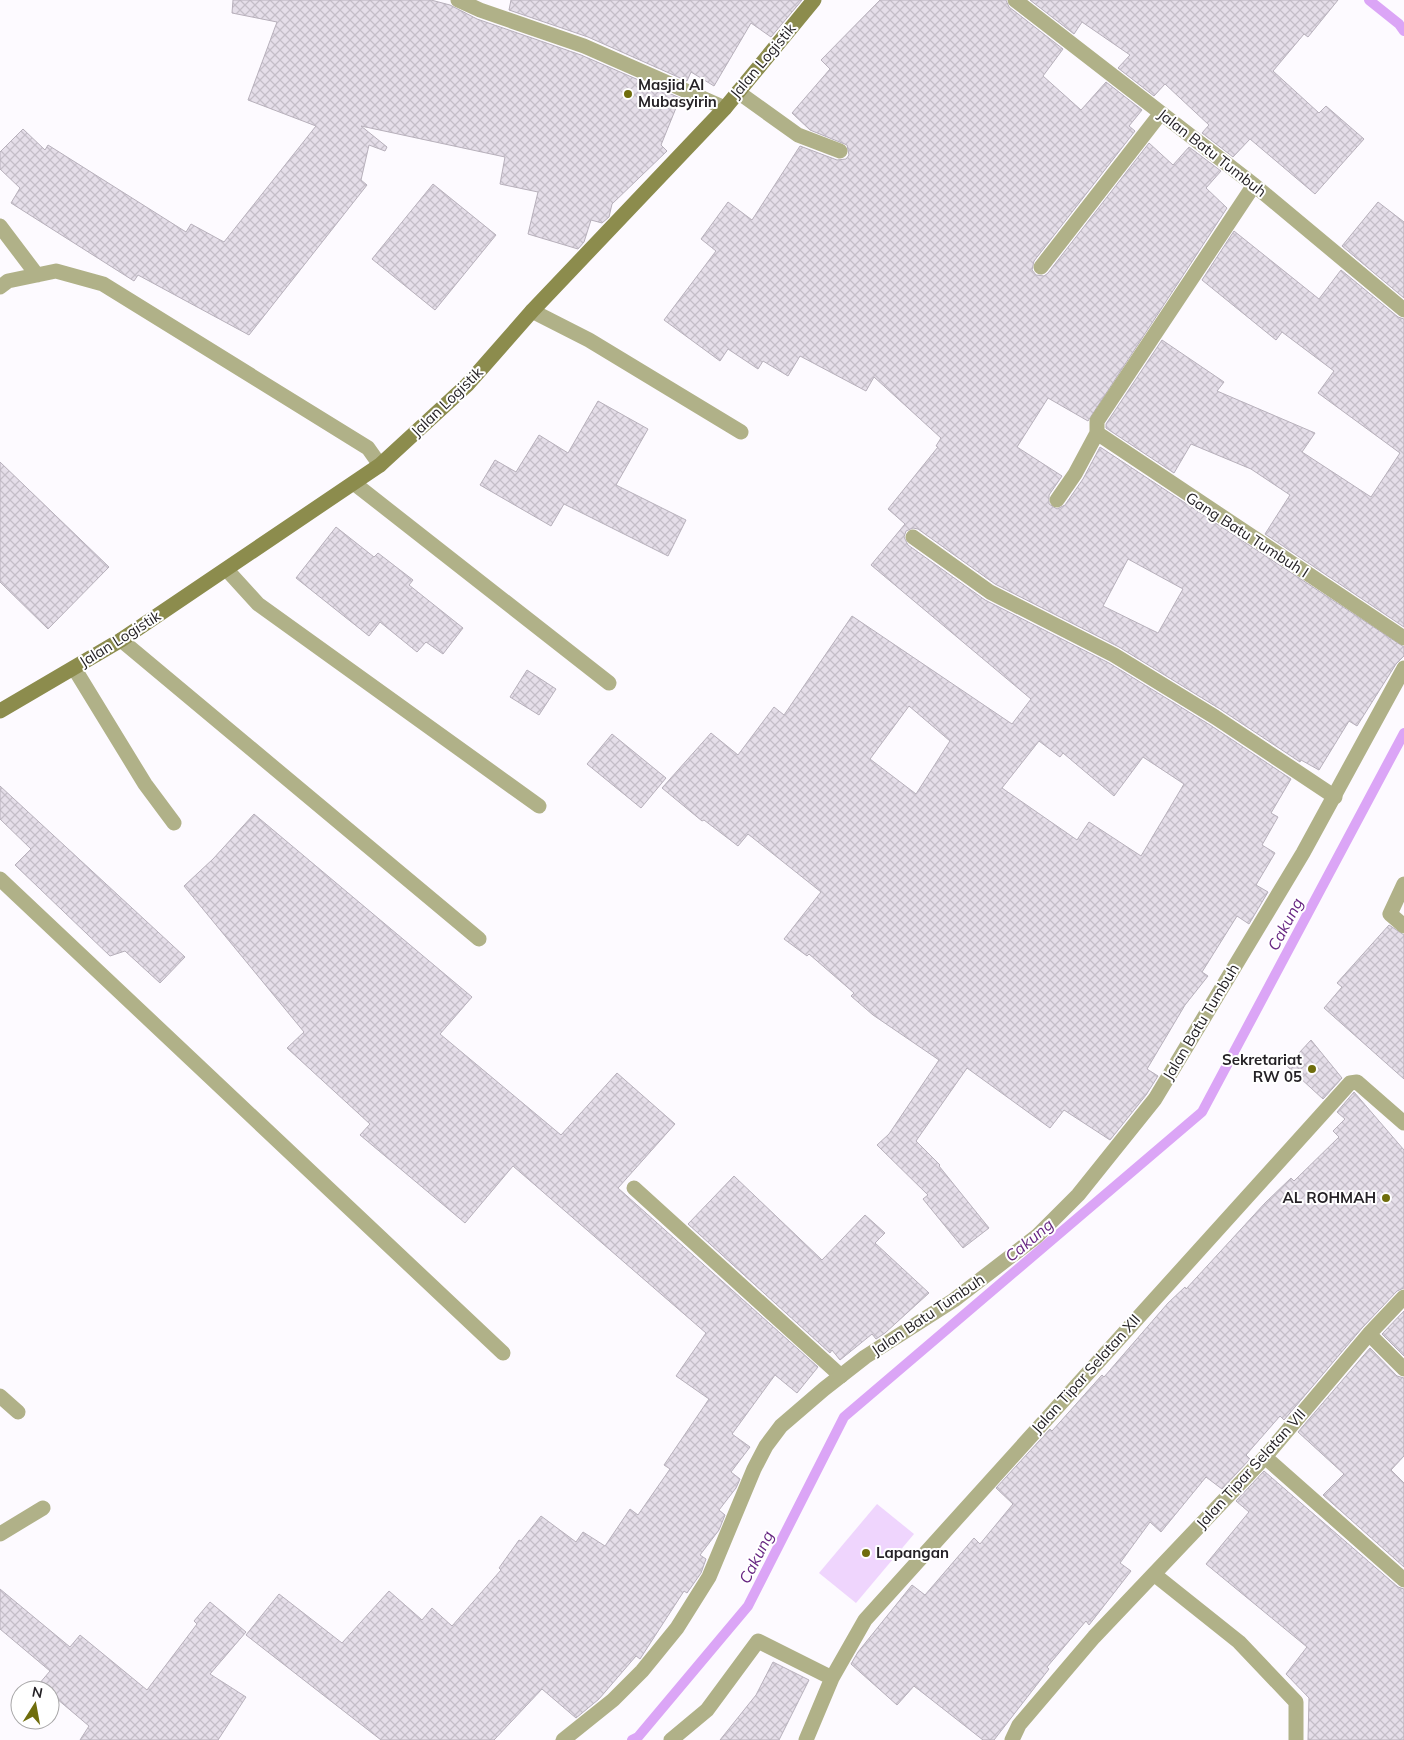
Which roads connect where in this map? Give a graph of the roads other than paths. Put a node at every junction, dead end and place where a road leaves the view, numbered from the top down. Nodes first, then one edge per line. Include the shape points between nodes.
1 (458, 0) edge
2 (814, 0) edge
3 (1015, 0) edge
4 (738, 92) junction
5 (724, 108) junction
6 (1161, 113) junction
7 (840, 151) dead end
8 (1254, 186) junction
9 (0, 226) edge
10 (1041, 267) dead end
11 (37, 275) junction
12 (0, 287) edge
13 (1404, 310) edge
14 (532, 311) junction
15 (1096, 430) junction
16 (741, 432) dead end
17 (380, 465) junction
18 (355, 484) junction
19 (1057, 500) dead end
20 (913, 537) dead end
21 (226, 570) junction
22 (1404, 638) edge
23 (121, 640) junction
24 (74, 668) junction
25 (1404, 668) edge
26 (610, 683) dead end
27 (0, 710) edge
28 (1335, 797) junction
29 (539, 806) dead end
30 (174, 824) dead end
31 (0, 879) edge
32 (1404, 884) edge
33 (1404, 926) edge
34 (480, 938) dead end
35 (1404, 1123) edge
36 (634, 1188) dead end
37 (1404, 1297) edge
38 (1369, 1334) junction
39 (503, 1353) dead end
40 (1404, 1369) edge
41 (841, 1376) junction
42 (0, 1396) edge
43 (18, 1412) dead end
44 (1265, 1457) junction
45 (43, 1508) dead end
46 (0, 1534) edge
47 (1156, 1575) junction
48 (1404, 1580) edge
49 (832, 1678) junction
50 (563, 1740) edge
51 (671, 1740) edge
52 (806, 1740) edge
53 (1012, 1740) edge
54 (1296, 1740) edge

1 - 5 street via 584,46
2 - 4 main road, Jalan Logistik
3 - 6 street, Jalan Batu Tumbuh
4 - 5 main road, Jalan Logistik
4 - 7 street via 798,135
5 - 14 main road, Jalan Logistik
6 - 8 street, Jalan Batu Tumbuh
6 - 10 street
8 - 13 street, Jalan Batu Tumbuh
8 - 15 street via 1096,421
9 - 11 street
11 - 12 street via 8,281
11 - 17 street via 56,271 103,284 368,448
14 - 16 street via 589,340
14 - 17 main road, Jalan Logistik via 467,385
15 - 19 street via 1075,474
15 - 22 street, Gang Batu Tumbuh I
17 - 18 main road, Jalan Logistik
18 - 21 main road, Jalan Logistik
18 - 26 street
20 - 28 street via 990,592 1114,655
21 - 23 main road, Jalan Logistik
21 - 29 street via 258,604
23 - 24 main road, Jalan Logistik
23 - 34 street
24 - 27 main road, Jalan Logistik
24 - 30 street via 145,784
25 - 28 street, Jalan Batu Tumbuh
28 - 41 street, Jalan Batu Tumbuh via 1155,1099 1078,1195 1037,1236 954,1300
31 - 39 street
32 - 33 street via 1390,914
35 - 49 street, Jalan Tipar Selatan XII via 1354,1081 1350,1083 865,1620
36 - 41 street
37 - 38 street, Jalan Tipar Selatan VII
38 - 40 street
38 - 44 street, Jalan Tipar Selatan VII
41 - 50 street, Jalan Batu Tumbuh via 781,1426 766,1446 709,1576 677,1628 613,1700
42 - 43 street
44 - 47 street, Jalan Tipar Selatan VII
44 - 48 street
45 - 46 street
47 - 53 street, Jalan Tipar Selatan VII via 1094,1637 1019,1725
47 - 54 street via 1239,1642 1296,1702
49 - 51 street via 758,1641 707,1710
49 - 52 street, Jalan Tipar Selatan XII

